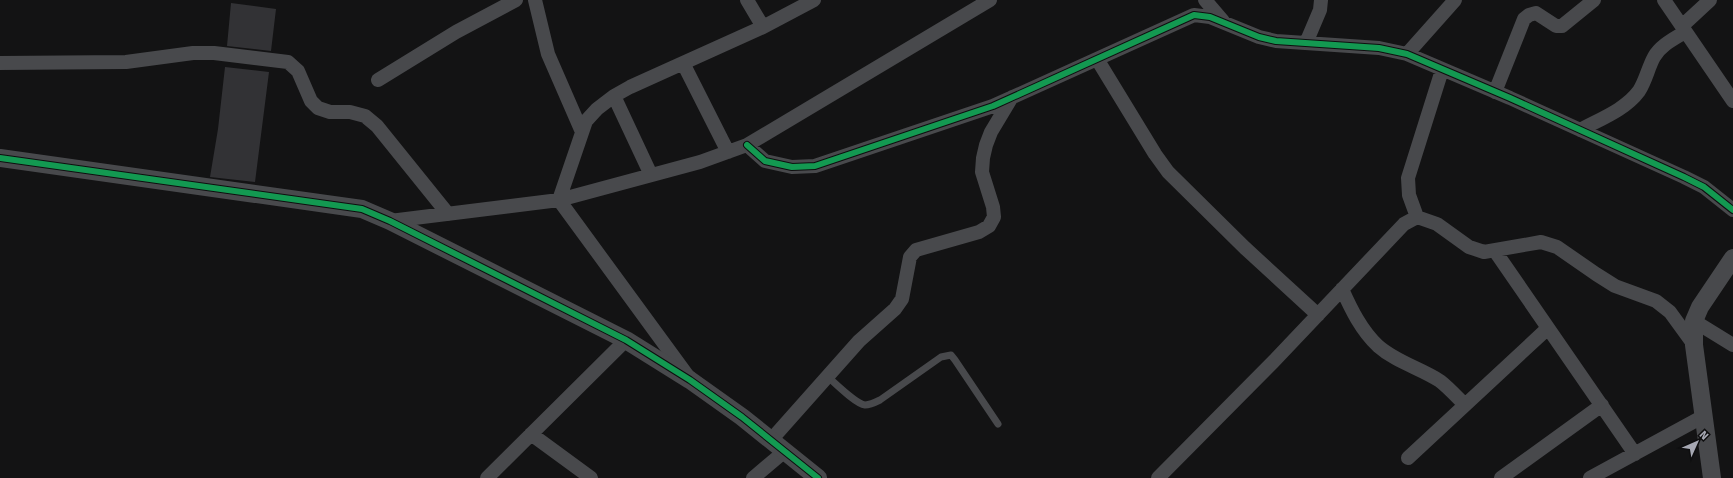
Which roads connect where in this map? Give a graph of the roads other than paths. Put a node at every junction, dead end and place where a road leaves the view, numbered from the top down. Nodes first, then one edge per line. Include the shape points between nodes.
1 (516, 0) edge
2 (535, 0) edge
3 (747, 0) edge
4 (814, 0) edge
5 (990, 0) edge
6 (1205, 0) edge
7 (1321, 0) edge
8 (1455, 0) edge
9 (1594, 0) edge
10 (1664, 0) edge
11 (1710, 0) edge
12 (1226, 23) junction
13 (763, 27) junction
14 (1683, 29) junction
15 (1306, 43) junction
16 (1407, 54) junction
17 (1097, 58) junction
18 (0, 63) edge
19 (683, 63) junction
20 (1442, 70) junction
21 (378, 80) dead end
22 (1495, 92) junction
23 (614, 96) junction
24 (1012, 97) junction
25 (1733, 101) edge
26 (1580, 130) junction
27 (582, 132) junction
28 (747, 145) junction
29 (728, 152) junction
30 (0, 158) edge
31 (650, 175) junction
32 (559, 200) junction
33 (1733, 210) edge
34 (448, 214) junction
35 (1417, 217) junction
36 (390, 221) junction
37 (1496, 251) junction
38 (1733, 258) edge
39 (1342, 289) junction
40 (1318, 314) junction
41 (1694, 321) junction
42 (1548, 328) junction
43 (626, 340) junction
44 (1694, 345) junction
45 (1733, 345) edge
46 (828, 377) junction
47 (690, 380) junction
48 (1465, 405) junction
49 (1602, 405) junction
50 (1704, 416) junction
51 (998, 424) dead end
52 (531, 434) junction
53 (771, 440) junction
54 (786, 451) junction
55 (1635, 454) junction
56 (1408, 458) dead end
57 (487, 478) edge
58 (591, 478) edge
59 (753, 478) edge
60 (818, 478) edge
61 (1158, 478) edge
62 (1501, 478) edge
63 (1590, 478) edge
64 (1712, 478) edge

1 - 21 street via 456,32
2 - 27 street via 548,54
3 - 13 street
4 - 13 street
5 - 28 street
6 - 12 street
7 - 15 street via 1320,10
8 - 16 street
9 - 22 street via 1562,26 1556,26 1536,13 1524,19
10 - 14 street
11 - 14 street
12 - 15 street via 1259,37
12 - 17 street via 1210,16 1194,15
13 - 19 street
14 - 25 street
14 - 26 street via 1659,50 1645,81 1631,100 1610,115
15 - 16 street via 1379,48
16 - 20 street
17 - 24 street
17 - 40 street via 1168,172 1245,248
18 - 34 street via 126,62 193,53 288,62 298,71 311,101 318,108 364,116 376,126
19 - 23 street
19 - 29 street
20 - 22 street
20 - 35 street via 1408,178 1409,195
22 - 26 street
23 - 27 street via 593,113 586,121
23 - 31 street
24 - 28 street via 993,106 815,166 792,167 765,161
24 - 46 street via 991,132 983,158 982,172 994,217 989,226 980,232 916,250 910,257 902,300 859,341
26 - 33 street via 1704,187
27 - 32 street
28 - 29 street
29 - 31 street
30 - 36 street via 362,209
31 - 32 street
32 - 34 street
32 - 47 street
34 - 36 street
35 - 37 street via 1437,224 1469,247 1484,252
35 - 39 street via 1404,224
36 - 43 street
37 - 42 street
37 - 44 street via 1542,242 1557,246 1615,286 1656,300 1670,312
38 - 41 street via 1700,307
39 - 40 street
39 - 48 street via 1368,336 1379,347 1441,382
40 - 61 street
41 - 44 street
41 - 45 street
42 - 48 street
42 - 49 street
43 - 47 street
43 - 52 street
44 - 50 street
46 - 51 lane via 864,405 871,404 942,357 951,355
46 - 53 street
47 - 53 street
48 - 56 street
49 - 55 street
49 - 62 street
50 - 55 street
50 - 64 street
52 - 57 street
52 - 58 street
53 - 54 street
54 - 59 street
54 - 60 street
55 - 63 street

